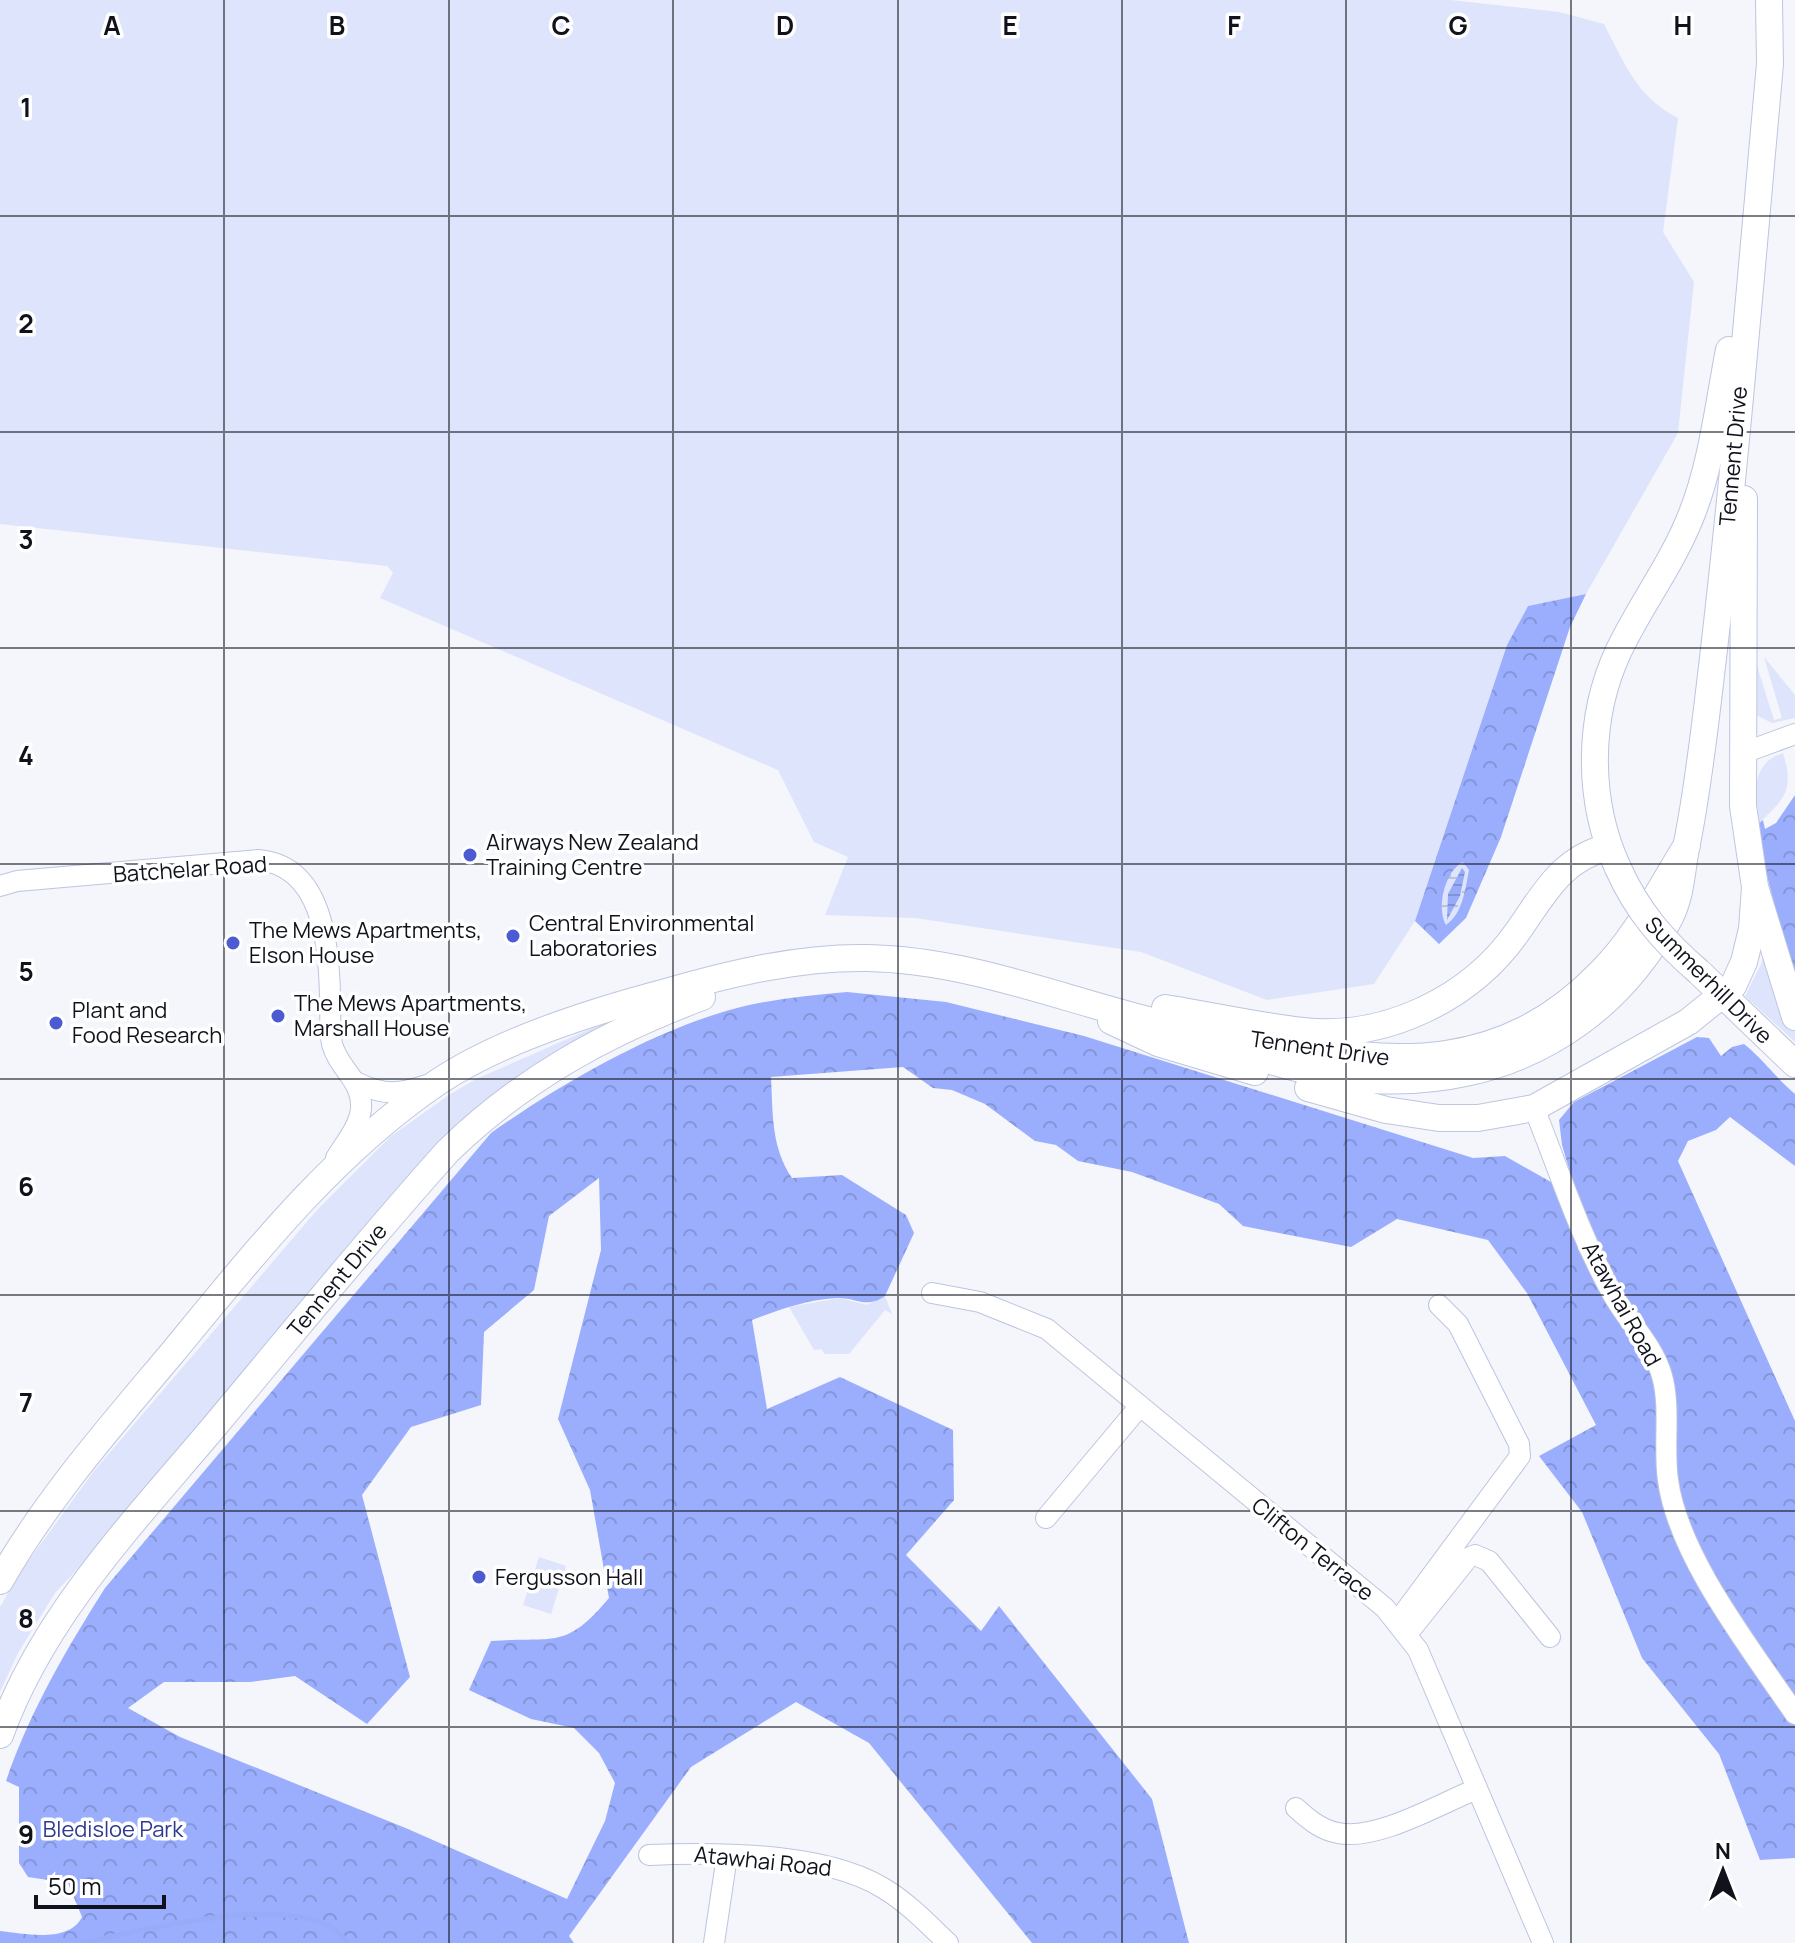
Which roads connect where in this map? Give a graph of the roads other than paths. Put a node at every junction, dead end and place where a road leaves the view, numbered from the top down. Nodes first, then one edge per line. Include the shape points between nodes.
1 (1769, 0) edge
2 (1758, 197) junction
3 (1745, 330) junction
4 (1795, 734) edge
5 (1743, 753) junction
6 (1613, 858) junction
7 (0, 886) edge
8 (1755, 887) junction
9 (795, 962) junction
10 (1043, 989) junction
11 (1723, 995) junction
12 (1795, 1017) edge
13 (1795, 1064) edge
14 (439, 1082) junction
15 (358, 1083) junction
16 (1534, 1108) junction
17 (323, 1181) junction
18 (932, 1293) dead end
19 (1439, 1305) dead end
20 (1139, 1407) junction
21 (1046, 1518) dead end
22 (0, 1581) edge
23 (1403, 1627) junction
24 (1550, 1637) dead end
25 (1795, 1714) edge
26 (0, 1735) edge
27 (1474, 1790) junction
28 (1296, 1808) dead end
29 (649, 1855) dead end
30 (727, 1856) junction
31 (714, 1943) edge
32 (948, 1943) edge
33 (1543, 1943) edge

1 - 2 main road, Tennent Drive via 1770,64
2 - 3 main road, Tennent Drive
2 - 6 main road, Summerhill Drive via 1703,484 1679,545 1618,651 1602,704 1594,750 1596,799
3 - 5 main road
3 - 10 main road, Tennent Drive via 1715,649 1679,897 1646,956 1617,989 1578,1024 1517,1058 1434,1080 1346,1080 1263,1061 1198,1032
4 - 5 street
5 - 8 main road via 1743,806
6 - 10 main road via 1582,855 1563,869 1488,967 1440,1003 1392,1023 1349,1032 1304,1031
6 - 11 main road, Summerhill Drive, bridge via 1646,919
7 - 15 street, Batchelar Road via 258,860 284,865 302,880 322,925 330,964 332,1046
8 - 11 main road via 1744,962
8 - 12 main road
9 - 10 main road, Tennent Drive via 902,960
9 - 14 main road, Tennent Drive via 618,1005 535,1035
9 - 26 main road, Tennent Drive via 666,1010 583,1049 534,1078 478,1122 409,1194 115,1543 55,1627
10 - 16 main road via 1158,1043 1386,1110 1458,1119
11 - 13 main road, Summerhill Drive
11 - 16 main road via 1688,1022
14 - 15 street via 394,1094
14 - 17 main road, Tennent Drive
15 - 17 street via 357,1123
16 - 25 street, Atawhai Road via 1571,1211 1663,1378 1668,1482 1684,1530 1715,1594
17 - 22 main road, Tennent Drive via 265,1241 62,1485
18 - 20 street, Clifton Terrace via 980,1302 1047,1329
19 - 23 street via 1458,1324 1519,1444 1520,1456
20 - 21 street
20 - 23 street, Clifton Terrace
23 - 24 street via 1475,1555 1489,1561
23 - 27 street, Clifton Terrace
27 - 28 street via 1386,1827 1353,1835 1322,1828
27 - 33 street, Clifton Terrace
29 - 30 street, Atawhai Road
30 - 31 street
30 - 32 street, Atawhai Road via 827,1864 855,1874 896,1897

